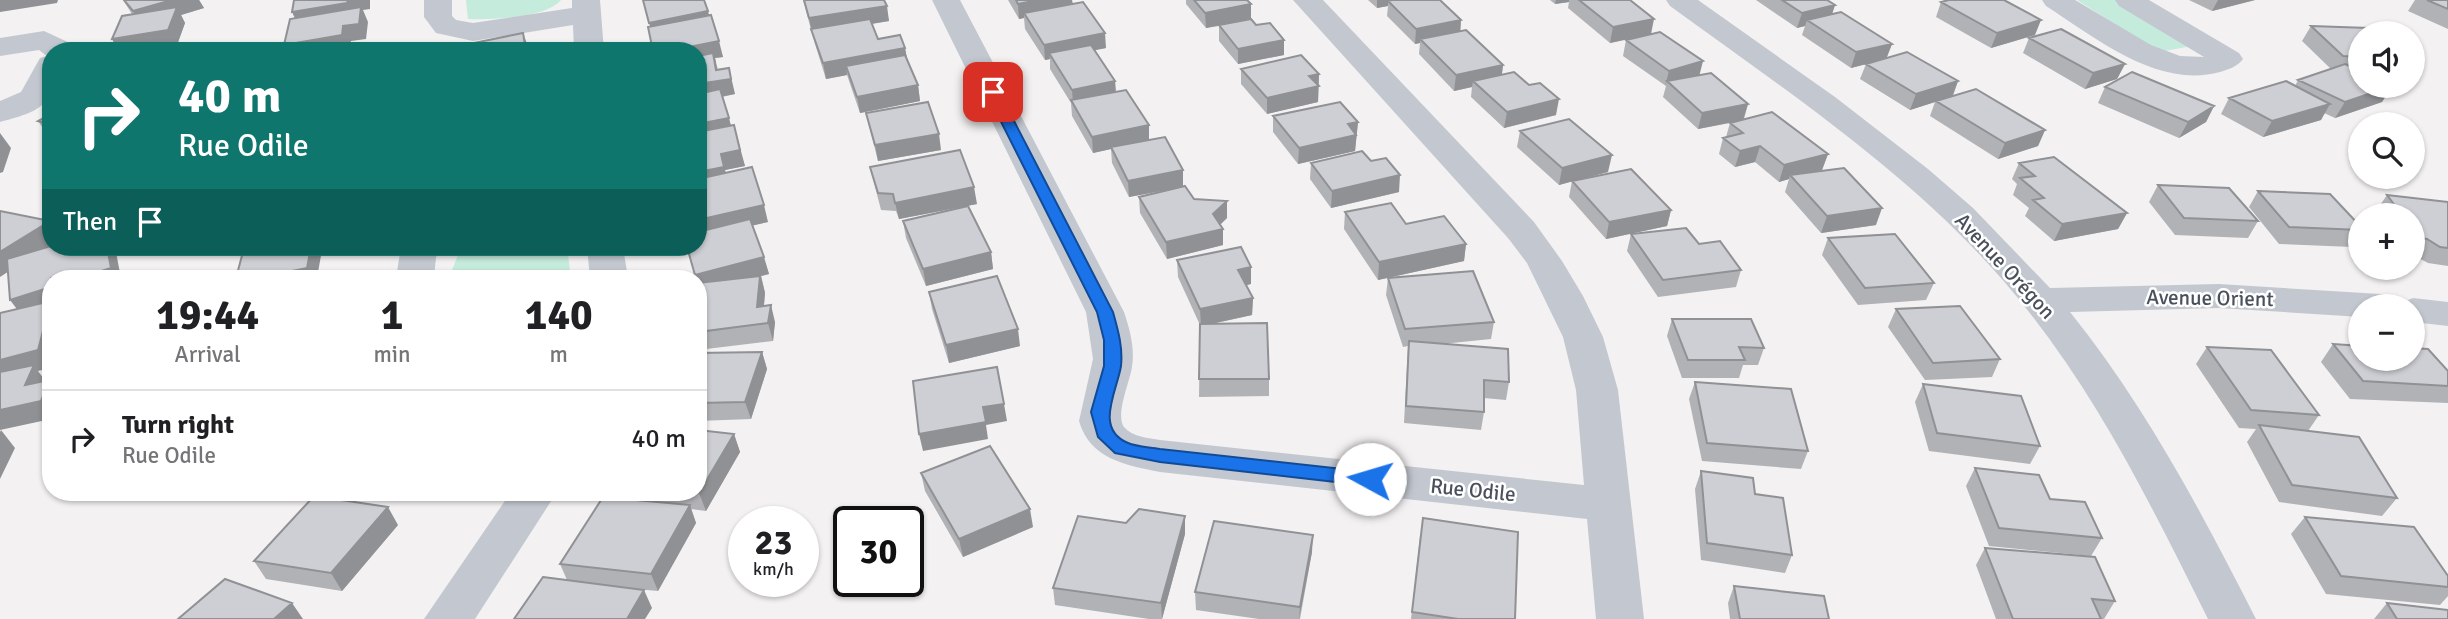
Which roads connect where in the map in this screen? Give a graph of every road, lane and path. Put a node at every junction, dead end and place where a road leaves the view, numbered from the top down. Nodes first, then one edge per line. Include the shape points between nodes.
1 (438, 0) edge
2 (946, 0) edge
3 (1307, 0) edge
4 (1680, 0) edge
5 (2056, 0) edge
6 (2129, 0) edge
7 (586, 7) edge
8 (47, 42) edge
9 (588, 42) edge
10 (0, 47) edge
11 (42, 81) edge
12 (0, 112) edge
13 (2040, 300) junction
14 (2348, 304) edge
15 (2425, 311) edge
16 (2448, 314) edge
17 (529, 501) edge
18 (1610, 505) junction
19 (448, 619) edge
20 (1620, 619) edge
21 (2232, 619) edge

1 - 7 street via 438,17 446,27 473,32
2 - 18 street, Rue Odile via 1105,312 1113,340 1112,366 1100,412 1104,432 1122,449
3 - 18 street via 1513,221 1544,261 1587,350 1597,390
4 - 13 street, Avenue Orégon via 1887,151 1950,206
5 - 6 street via 2140,51 2168,61 2198,67 2228,59
7 - 9 street
8 - 10 street
11 - 12 street via 33,98
13 - 14 street, Avenue Orient via 2219,296
13 - 21 street, Avenue Orégon via 2077,346 2133,432
15 - 16 street
17 - 19 street
18 - 20 street

